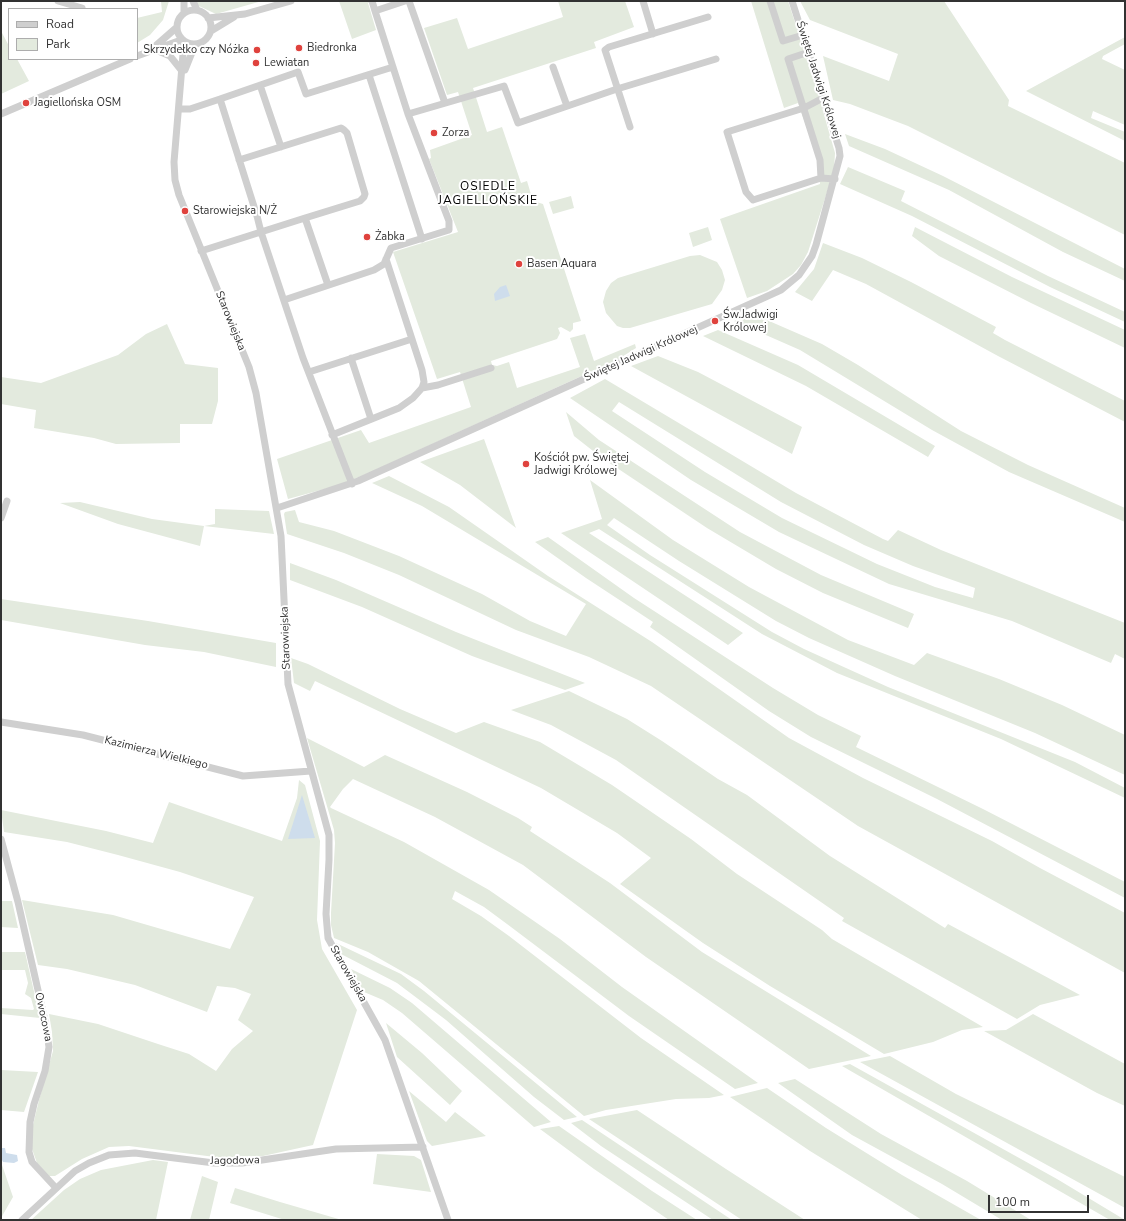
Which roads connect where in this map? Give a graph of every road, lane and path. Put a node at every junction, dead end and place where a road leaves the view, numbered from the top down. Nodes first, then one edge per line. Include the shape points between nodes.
1 (58, 1) edge
2 (184, 1) edge
3 (193, 1) edge
4 (291, 1) edge
5 (372, 1) edge
6 (405, 1) edge
7 (409, 1) edge
8 (643, 1) edge
9 (770, 1) edge
10 (792, 1) edge
11 (272, 4) edge
12 (82, 8) dead end
13 (197, 10) junction
14 (375, 11) junction
15 (184, 13) junction
16 (239, 15) junction
17 (708, 17) dead end
18 (208, 18) junction
19 (176, 28) junction
20 (211, 31) junction
21 (653, 34) junction
22 (803, 35) junction
23 (183, 41) junction
24 (195, 45) junction
25 (152, 50) junction
26 (809, 52) junction
27 (138, 56) edge
28 (716, 59) dead end
29 (128, 60) edge
30 (393, 67) junction
31 (553, 67) dead end
32 (182, 74) junction
33 (369, 75) junction
34 (260, 85) junction
35 (617, 89) junction
36 (823, 98) junction
37 (220, 99) junction
38 (445, 103) junction
39 (566, 106) junction
40 (804, 108) junction
41 (179, 109) junction
42 (1, 114) edge
43 (408, 114) junction
44 (630, 127) dead end
45 (281, 147) junction
46 (239, 160) junction
47 (821, 178) junction
48 (835, 179) junction
49 (305, 218) junction
50 (261, 232) junction
51 (422, 239) junction
52 (201, 251) junction
53 (386, 258) junction
54 (328, 285) junction
55 (284, 300) junction
56 (412, 339) junction
57 (351, 358) junction
58 (491, 368) dead end
59 (309, 372) junction
60 (422, 388) junction
61 (371, 419) junction
62 (332, 435) junction
63 (352, 484) junction
64 (7, 501) dead end
65 (277, 508) junction
66 (1, 518) edge
67 (1, 722) edge
68 (311, 771) junction
69 (1, 839) edge
70 (423, 1147) junction
71 (56, 1188) junction
72 (22, 1220) edge
73 (448, 1220) edge

1 - 12 street
2 - 15 street
3 - 13 street
4 - 11 street
5 - 14 street
6 - 14 street
7 - 38 street
8 - 21 street
9 - 22 street via 783,41
10 - 22 street, Świętej Jadwigi Królowej
11 - 16 street
13 - 15 street
13 - 18 street
14 - 30 street
15 - 19 street
16 - 18 street
16 - 20 street
17 - 21 street
18 - 20 street
19 - 23 street
19 - 25 street
20 - 24 street via 205,40
21 - 35 street via 605,50
22 - 26 street, Świętej Jadwigi Królowej
23 - 24 street
23 - 25 street
23 - 32 street, Starowiejska
24 - 32 street
25 - 27 street
25 - 32 street via 170,56
26 - 36 street, Świętej Jadwigi Królowej
26 - 40 street via 788,59
28 - 35 street
29 - 42 street
30 - 33 street
30 - 43 street
31 - 39 street
32 - 41 street, Starowiejska
33 - 34 street via 306,94 298,72
33 - 51 street
34 - 37 street
34 - 45 street
35 - 39 street
35 - 44 street
36 - 40 street
36 - 48 street, Świętej Jadwigi Królowej via 839,148 840,156
37 - 41 street via 190,109
37 - 46 street
38 - 39 street via 504,86 518,123
38 - 43 street
40 - 47 street via 820,160
40 - 47 street via 727,132 746,192 753,200
41 - 52 street, Starowiejska via 174,162 175,180
43 - 51 street via 450,226 449,230
45 - 46 street
45 - 49 street via 341,128 346,133 365,194 364,198
46 - 50 street
47 - 48 street
48 - 63 street, Świętej Jadwigi Królowej via 812,256 799,275 781,290
49 - 50 street
49 - 54 street
50 - 52 street
50 - 55 street
51 - 53 street via 391,248
52 - 65 street, Starowiejska via 253,380
53 - 54 street via 384,264 374,270
53 - 56 street
54 - 55 street
55 - 59 street
56 - 57 street
56 - 60 street via 422,370
57 - 59 street
57 - 61 street
58 - 60 street
59 - 62 street
60 - 61 street via 400,408
61 - 62 street
62 - 63 street
63 - 65 street, Świętej Jadwigi Królowej
64 - 66 street
65 - 68 street, Starowiejska via 283,554 288,684
67 - 68 street, Kazimierza Wielkiego via 83,735 243,776
68 - 70 street, Starowiejska via 329,835 326,914 328,938 385,1040
69 - 71 street, Owocowa via 18,902 49,1047 45,1071 30,1122 29,1152 32,1162
70 - 71 street, Jagodowa via 336,1150 242,1163 214,1163 121,1153 89,1163 75,1171
70 - 73 street, Starowiejska
71 - 72 street

